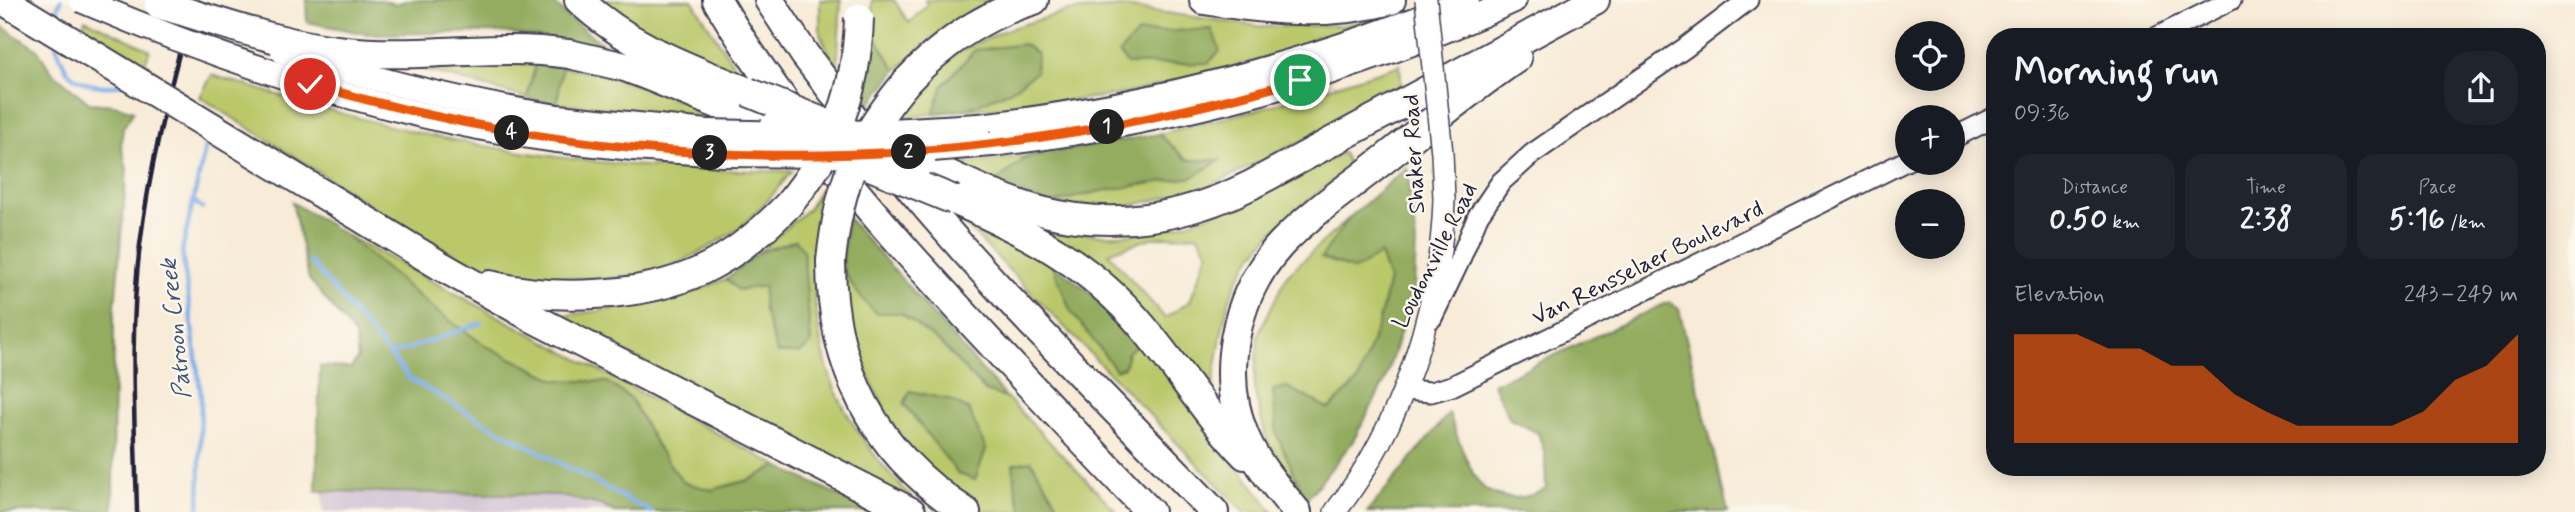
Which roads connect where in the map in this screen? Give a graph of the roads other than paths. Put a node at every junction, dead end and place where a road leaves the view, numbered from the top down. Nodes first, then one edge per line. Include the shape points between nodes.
1 (3, 0) edge
2 (81, 0) edge
3 (579, 0) edge
4 (717, 0) edge
5 (769, 0) edge
6 (1034, 0) edge
7 (1204, 0) edge
8 (1391, 0) edge
9 (1426, 0) edge
10 (1467, 0) edge
11 (1514, 0) edge
12 (1595, 0) edge
13 (1608, 0) edge
14 (1748, 0) edge
15 (2231, 0) edge
16 (155, 2) edge
17 (1236, 4) edge
18 (859, 9) edge
19 (2175, 28) edge
20 (1986, 122) edge
21 (558, 128) junction
22 (1965, 132) edge
23 (986, 135) junction
24 (1895, 166) edge
25 (441, 266) junction
26 (1419, 344) junction
27 (1404, 390) junction
28 (1290, 504) edge
29 (911, 512) edge
30 (966, 512) edge
31 (1150, 512) edge
32 (1214, 512) edge
33 (1335, 512) edge

1 - 25 highway, bridge
2 - 21 main road, bridge via 178,40 321,88 505,132
3 - 12 highway, bridge via 646,49 1019,204 1058,215 1126,220 1182,212 1251,186
4 - 31 highway via 791,110 850,186 967,319
5 - 32 highway via 834,94 955,241
6 - 30 highway, bridge via 956,37 908,80 869,130 847,175 836,217 831,297 837,335 860,399 881,434 910,468
7 - 17 highway
8 - 17 highway via 1339,10
9 - 26 main road, Shaker Road, bridge via 1444,199 1438,268
10 - 23 main road via 1343,47 1228,81
11 - 23 main road via 1402,46 1279,87 1120,125
13 - 28 highway via 1525,52 1304,222 1262,270 1239,321 1233,386 1246,438
14 - 26 street, Loudonville Road via 1509,173 1478,216
15 - 19 street
16 - 21 main road, bridge via 245,40
16 - 28 highway, bridge via 276,40 346,52 569,54 635,71 954,200 1036,238 1112,293 1236,446
18 - 25 highway, bridge via 853,79 840,121 819,164 788,205 752,239 717,262 679,280 639,290 571,295 527,293
20 - 22 street
21 - 23 main road, bridge
21 - 23 main road, bridge via 633,148 724,154 851,154
24 - 27 street, Van Rensselaer Boulevard via 1452,386
25 - 29 highway
26 - 27 main road, Loudonville Road
27 - 33 main road, Loudonville Road via 1374,455

